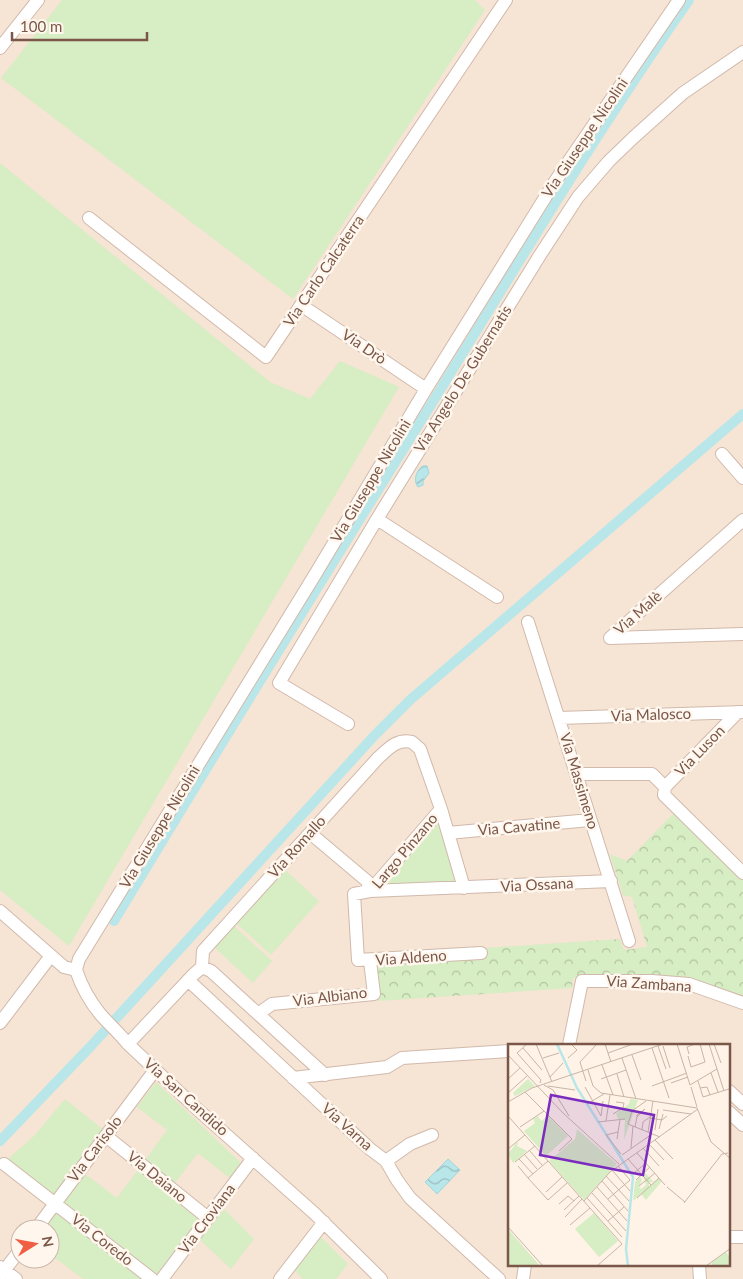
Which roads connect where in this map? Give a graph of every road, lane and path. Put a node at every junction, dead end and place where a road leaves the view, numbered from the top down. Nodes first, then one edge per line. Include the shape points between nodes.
1 (38, 0) edge
2 (506, 0) edge
3 (678, 0) edge
4 (0, 48) edge
5 (743, 52) edge
6 (89, 218) dead end
7 (301, 305) junction
8 (426, 389) junction
9 (722, 454) dead end
10 (743, 478) edge
11 (377, 519) junction
12 (743, 520) edge
13 (497, 596) dead end
14 (528, 622) dead end
15 (743, 634) edge
16 (740, 712) edge
17 (559, 718) junction
18 (348, 724) dead end
19 (576, 774) junction
20 (665, 787) junction
21 (441, 809) junction
22 (590, 820) junction
23 (310, 833) junction
24 (448, 833) junction
25 (743, 873) edge
26 (611, 881) junction
27 (464, 888) junction
28 (370, 891) junction
29 (0, 911) edge
30 (629, 941) dead end
31 (481, 953) dead end
32 (50, 957) junction
33 (370, 961) junction
34 (202, 967) junction
35 (76, 970) junction
36 (188, 980) junction
37 (743, 1003) edge
38 (258, 1014) junction
39 (0, 1023) edge
40 (128, 1044) junction
41 (569, 1044) edge
42 (508, 1051) edge
43 (155, 1070) junction
44 (325, 1075) junction
45 (294, 1078) junction
46 (730, 1092) edge
47 (743, 1104) edge
48 (730, 1113) edge
49 (743, 1125) edge
50 (432, 1134) dead end
51 (106, 1136) junction
52 (253, 1158) junction
53 (386, 1161) junction
54 (4, 1164) dead end
55 (55, 1204) junction
56 (208, 1218) junction
57 (44, 1219) edge
58 (324, 1222) junction
59 (743, 1237) edge
60 (730, 1238) edge
61 (525, 1266) edge
62 (699, 1266) edge
63 (2, 1271) edge
64 (16, 1279) edge
65 (152, 1279) edge
66 (162, 1279) edge
67 (280, 1279) edge
68 (381, 1279) edge
69 (499, 1279) edge
70 (523, 1279) edge
71 (700, 1279) edge

1 - 4 street
2 - 7 street, Via Carlo Calcaterra
3 - 8 street, Via Giuseppe Nicolini via 556,180
5 - 11 street, Via Angelo De Gubernatis via 683,93 628,143 578,197
6 - 7 street, Via Carlo Calcaterra via 266,356
7 - 8 street, Via Drò
8 - 35 street, Via Giuseppe Nicolini via 79,959
9 - 10 street
11 - 13 street
11 - 18 street, Via Angelo De Gubernatis via 279,683
12 - 15 street, Via Malè via 610,638
14 - 17 street, Via Massimeno
16 - 17 street, Via Malosco
16 - 20 street, Via Luson
17 - 19 street, Via Massimeno
19 - 20 street, Via Luson via 652,774
19 - 22 street, Via Massimeno
20 - 25 street via 664,795
21 - 23 street, Via Romallo via 420,750 415,744 400,741 378,758
21 - 24 street
21 - 28 street, Largo Pinzano
22 - 24 street, Via Cavatine
22 - 26 street, Via Massimeno
23 - 28 street via 367,881
23 - 34 street, Via Romallo via 203,951
24 - 27 street
26 - 27 street, Via Ossana
26 - 30 street, Via Massimeno
27 - 28 street, Largo Pinzano
28 - 33 street, Via Aldeno via 354,894 358,960
29 - 32 street
31 - 33 street, Via Aldeno
32 - 35 street via 64,967
32 - 39 street
33 - 38 street, Via Albiano via 374,994 272,1004
34 - 36 street
34 - 38 street via 211,971
35 - 40 street, Via San Candido via 101,1015
36 - 40 street
36 - 45 street, Via Varna
37 - 41 street, Via Zambana via 689,984 582,980
38 - 44 street
40 - 43 street, Via San Candido
42 - 44 street via 402,1058 387,1067
43 - 51 street, Via Carisolo
43 - 52 street, Via San Candido
44 - 45 street
45 - 53 street, Via Varna
46 - 47 street
48 - 49 street
50 - 53 street via 410,1144
51 - 55 street, Via Carisolo
51 - 56 street, Via Daiano
52 - 56 street, Via Croviana
52 - 58 street, Via San Candido
53 - 69 street, Via Varna via 410,1198
54 - 55 street, Via Coredo
55 - 57 street, Via Carisolo
55 - 65 street, Via Coredo
56 - 66 street, Via Croviana
58 - 67 street
58 - 68 street, Via San Candido
59 - 60 street
61 - 70 street
62 - 71 street
63 - 64 street

